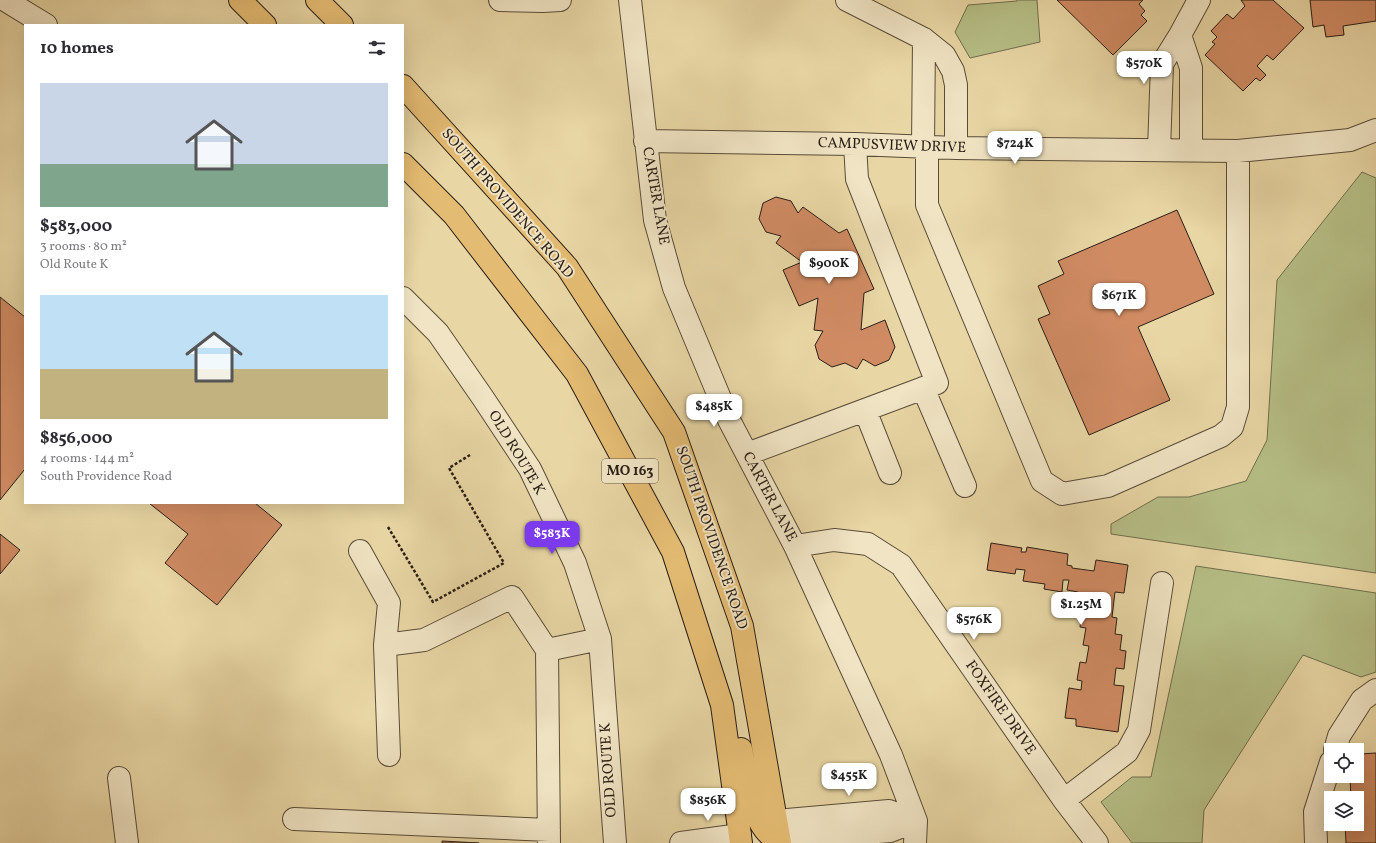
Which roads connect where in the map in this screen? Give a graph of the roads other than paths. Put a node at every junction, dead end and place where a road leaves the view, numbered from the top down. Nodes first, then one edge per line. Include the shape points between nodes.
1 (5, 0) edge
2 (240, 0) edge
3 (317, 0) edge
4 (500, 0) edge
5 (549, 0) edge
6 (630, 0) edge
7 (847, 0) edge
8 (1199, 0) edge
9 (44, 24) edge
10 (264, 24) edge
11 (341, 24) edge
12 (1180, 35) junction
13 (924, 39) junction
14 (404, 87) edge
15 (1376, 130) edge
16 (645, 141) junction
17 (855, 144) junction
18 (925, 146) junction
19 (956, 148) junction
20 (1159, 150) junction
21 (1191, 150) junction
22 (1238, 151) junction
23 (404, 165) edge
24 (404, 299) edge
25 (923, 388) junction
26 (865, 410) junction
27 (747, 454) junction
28 (890, 473) dead end
29 (965, 486) dead end
30 (795, 546) junction
31 (360, 551) dead end
32 (1162, 583) dead end
33 (600, 639) junction
34 (385, 644) junction
35 (547, 650) junction
36 (1376, 690) edge
37 (722, 705) junction
38 (1338, 743) edge
39 (389, 755) dead end
40 (119, 778) dead end
41 (1325, 783) edge
42 (1064, 800) junction
43 (294, 819) dead end
44 (916, 821) junction
45 (779, 835) edge
46 (549, 837) edge
47 (743, 840) edge
48 (127, 843) edge
49 (615, 843) edge
50 (681, 843) edge
51 (915, 843) edge
52 (1097, 843) edge
53 (1316, 843) edge

1 - 9 street
2 - 10 main road
3 - 11 main road
4 - 5 street
6 - 16 street, CARTER LANE
7 - 13 street
8 - 12 street
12 - 20 street via 1162,64
12 - 21 street via 1191,68
13 - 18 street
13 - 19 street via 944,55 953,71 956,85
14 - 45 main road, SOUTH PROVIDENCE ROAD via 567,267 674,432 742,626
15 - 22 street, CAMPUSVIEW DRIVE via 1350,140
16 - 17 street, CAMPUSVIEW DRIVE
16 - 27 street, CARTER LANE via 655,220 674,288 729,420
17 - 18 street, CAMPUSVIEW DRIVE
17 - 25 street via 857,179 937,383
18 - 19 street, CAMPUSVIEW DRIVE
18 - 22 street via 927,205 1042,481 1062,494 1108,486 1220,436 1232,427 1238,407
19 - 20 street, CAMPUSVIEW DRIVE
20 - 21 street, CAMPUSVIEW DRIVE
21 - 22 street, CAMPUSVIEW DRIVE
23 - 37 main road, MO 163 via 454,215 577,374 673,552
24 - 33 street, OLD ROUTE K via 438,333 530,469 575,563
25 - 26 street
25 - 29 street
26 - 27 street
26 - 28 street
27 - 30 street, CARTER LANE
30 - 42 street, FOXFIRE DRIVE via 834,540 868,544 901,565
30 - 44 street, CARTER LANE via 891,755
31 - 34 street via 389,603
32 - 42 street via 1140,730 1127,752
33 - 35 street
33 - 49 street, OLD ROUTE K
34 - 35 street via 424,640 512,597
34 - 39 street
35 - 46 street
36 - 38 street via 1362,700
37 - 45 main road via 734,718 754,811 769,835
37 - 47 main road, MO 163
40 - 48 street
41 - 53 street via 1316,812
42 - 52 street, FOXFIRE DRIVE
43 - 46 street
44 - 45 street via 890,831
44 - 51 street, CARTER LANE
47 - 50 street

